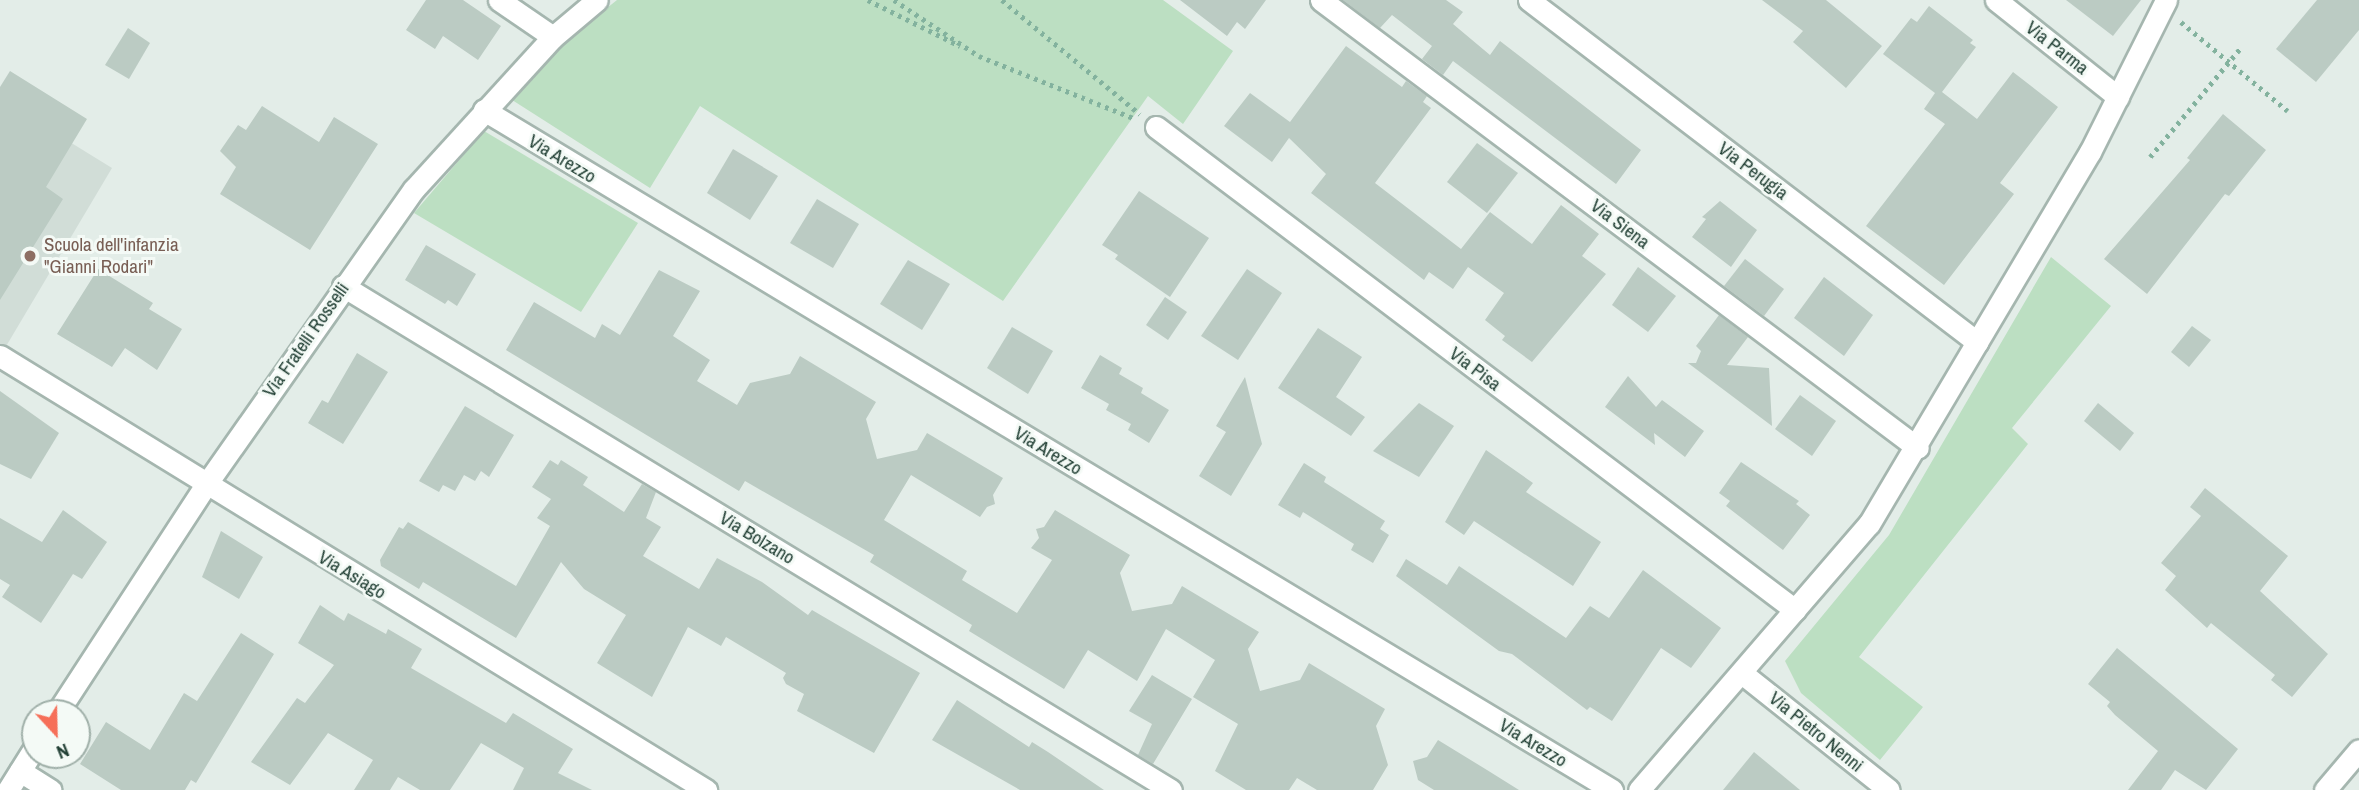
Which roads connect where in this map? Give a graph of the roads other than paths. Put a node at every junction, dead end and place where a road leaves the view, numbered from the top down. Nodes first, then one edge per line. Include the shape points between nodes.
1 (499, 0) edge
2 (597, 0) edge
3 (1321, 0) edge
4 (1529, 0) edge
5 (1996, 0) edge
6 (2165, 4) edge
7 (553, 37) junction
8 (2118, 97) junction
9 (484, 110) junction
10 (1156, 127) road end
11 (343, 286) junction
12 (1977, 342) junction
13 (0, 356) edge
14 (1918, 448) junction
15 (205, 486) junction
16 (1795, 610) junction
17 (1743, 674) junction
18 (66, 699) edge
19 (2359, 750) edge
20 (20, 771) joint
21 (8, 790) edge
22 (51, 790) edge
23 (706, 790) edge
24 (1171, 790) edge
25 (1612, 790) edge
26 (1639, 790) edge
27 (1889, 790) edge
28 (2325, 790) edge

1 - 7 street
2 - 7 street, Via Fratelli Rosselli
3 - 14 street, Via Siena
4 - 12 street, Via Perugia
5 - 8 street, Via Parma
6 - 8 street
7 - 9 street, Via Fratelli Rosselli
8 - 12 street
9 - 11 street, Via Fratelli Rosselli via 414,189
9 - 25 street, Via Arezzo
10 - 16 street, Via Pisa
11 - 15 street, Via Fratelli Rosselli
11 - 24 street, Via Bolzano
12 - 14 street
13 - 15 street, Via Asiago
14 - 16 street via 1870,524
15 - 18 street, Via Fratelli Rosselli
15 - 23 street, Via Asiago
16 - 17 street
17 - 26 street
17 - 27 street, Via Pietro Nenni
19 - 28 street
20 - 21 street
20 - 22 street

